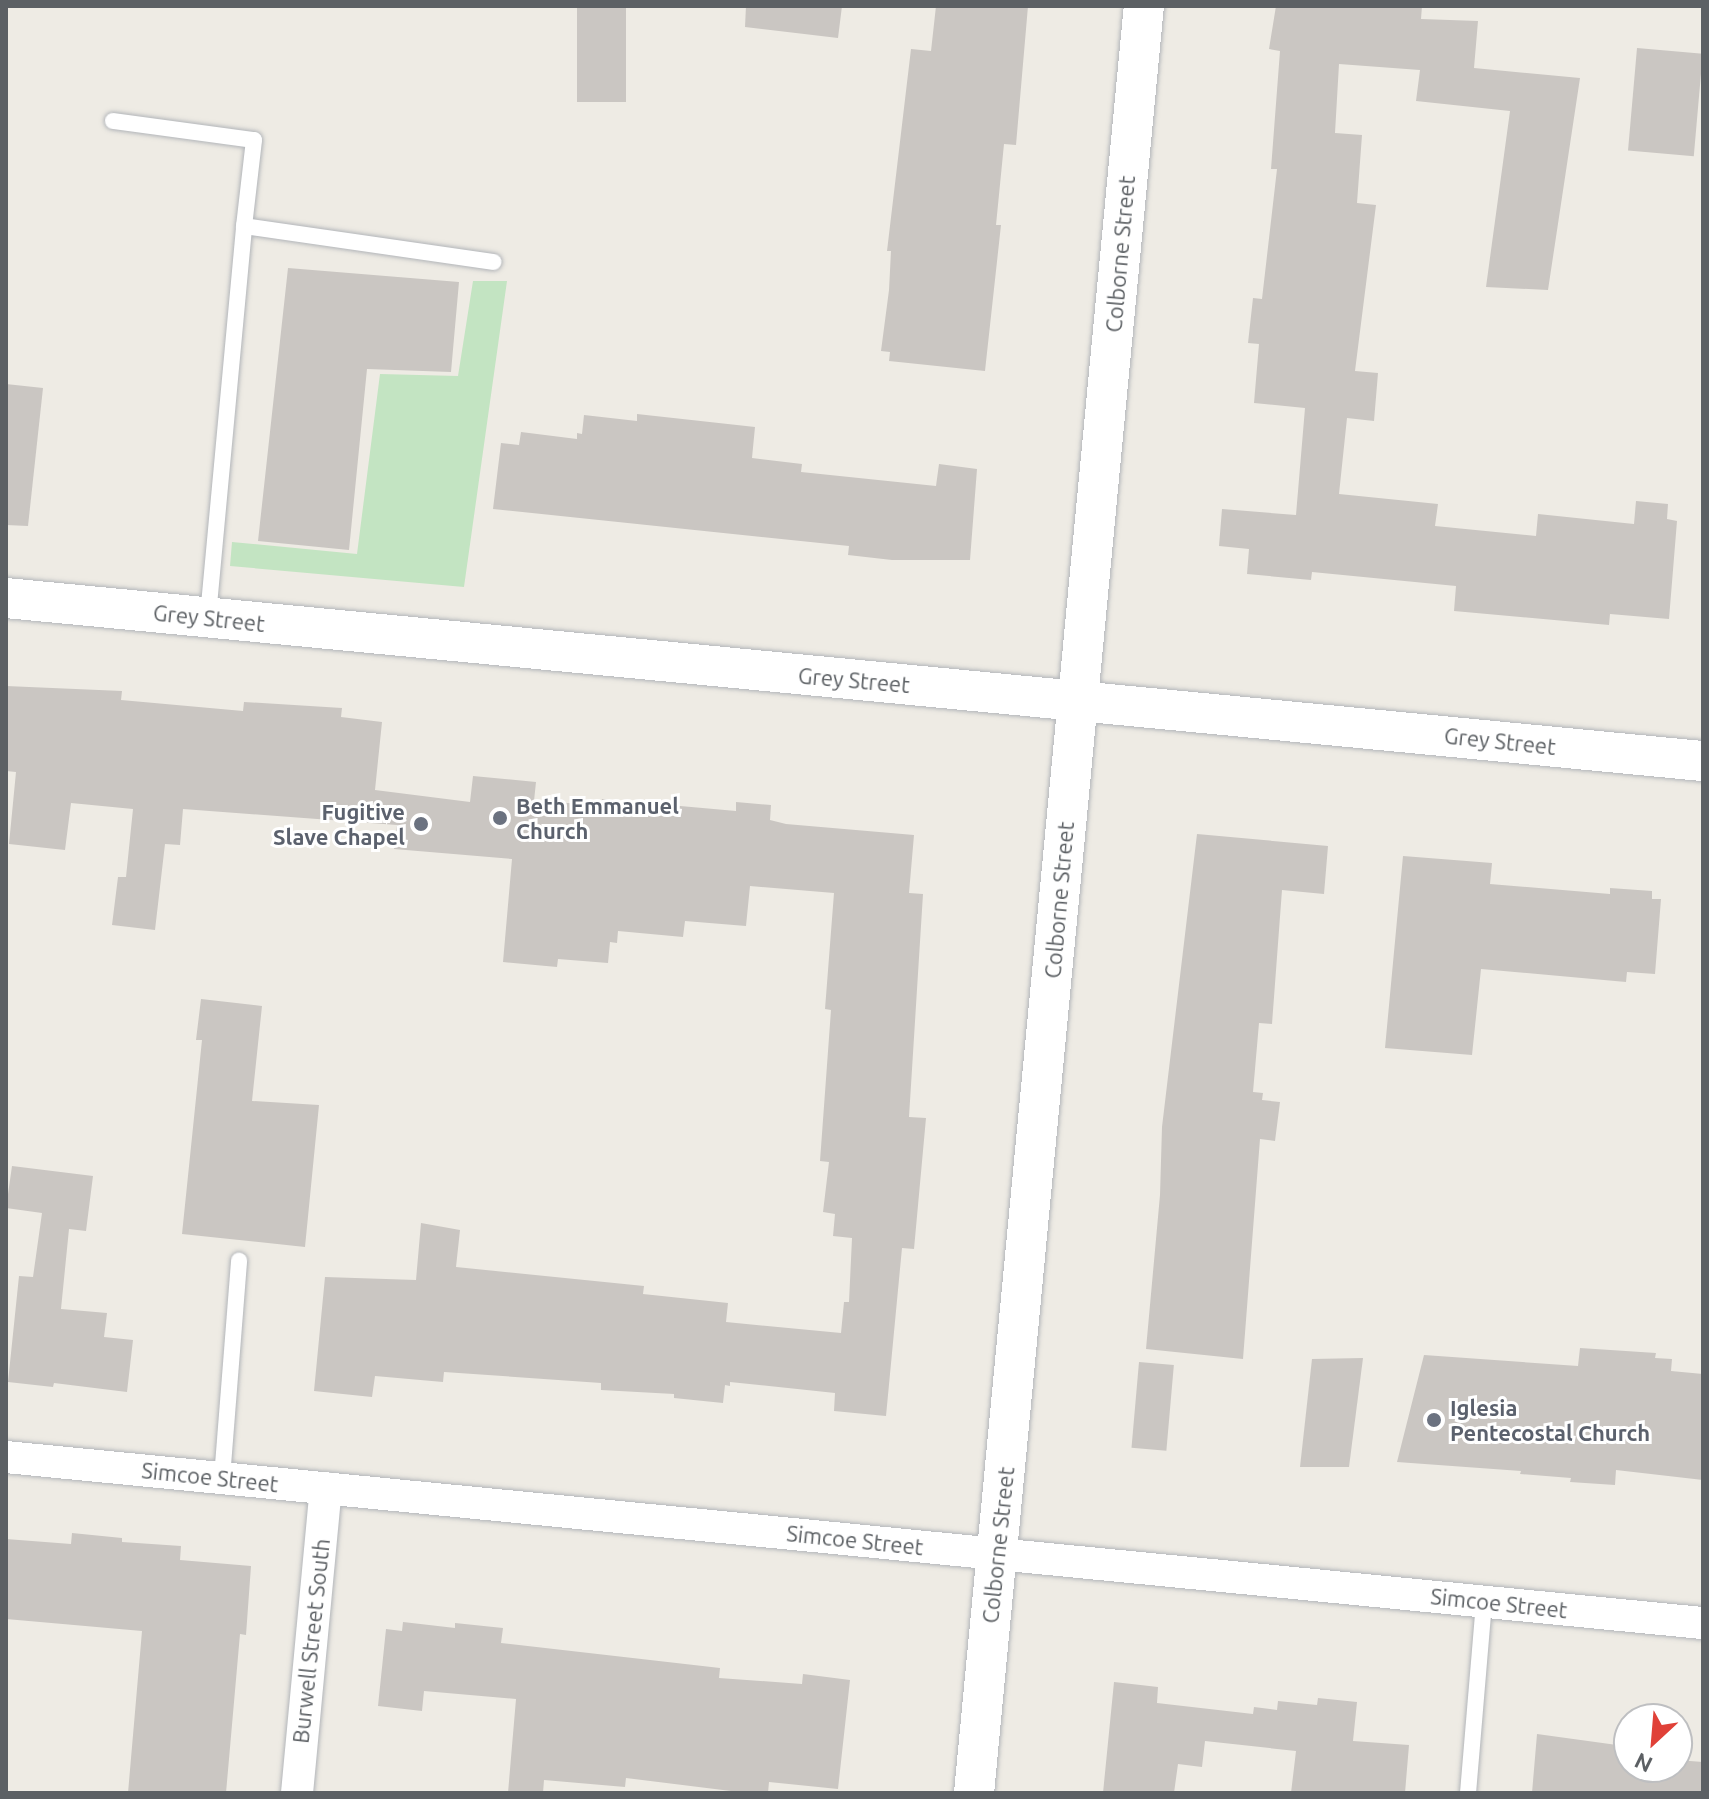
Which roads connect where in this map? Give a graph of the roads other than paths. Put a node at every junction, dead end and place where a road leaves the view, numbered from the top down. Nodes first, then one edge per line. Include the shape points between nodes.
1 (1144, 6) edge
2 (113, 121) dead end
3 (244, 226) junction
4 (493, 262) dead end
5 (6, 598) edge
6 (208, 618) junction
7 (1078, 701) junction
8 (1703, 761) edge
9 (239, 1261) dead end
10 (6, 1457) edge
11 (222, 1478) junction
12 (326, 1488) junction
13 (997, 1554) junction
14 (1484, 1602) junction
15 (1703, 1623) edge
16 (297, 1793) edge
17 (974, 1793) edge
18 (1468, 1793) edge

1 - 7 street, Colborne Street
2 - 3 lane via 254,140
3 - 4 lane
3 - 6 lane
5 - 6 street, Grey Street
6 - 7 street, Grey Street
7 - 8 street, Grey Street
7 - 13 street, Colborne Street
9 - 11 lane
10 - 11 street, Simcoe Street
11 - 12 street, Simcoe Street
12 - 13 street, Simcoe Street
12 - 16 street, Burwell Street South
13 - 14 street, Simcoe Street
13 - 17 street, Colborne Street
14 - 15 street, Simcoe Street
14 - 18 lane

